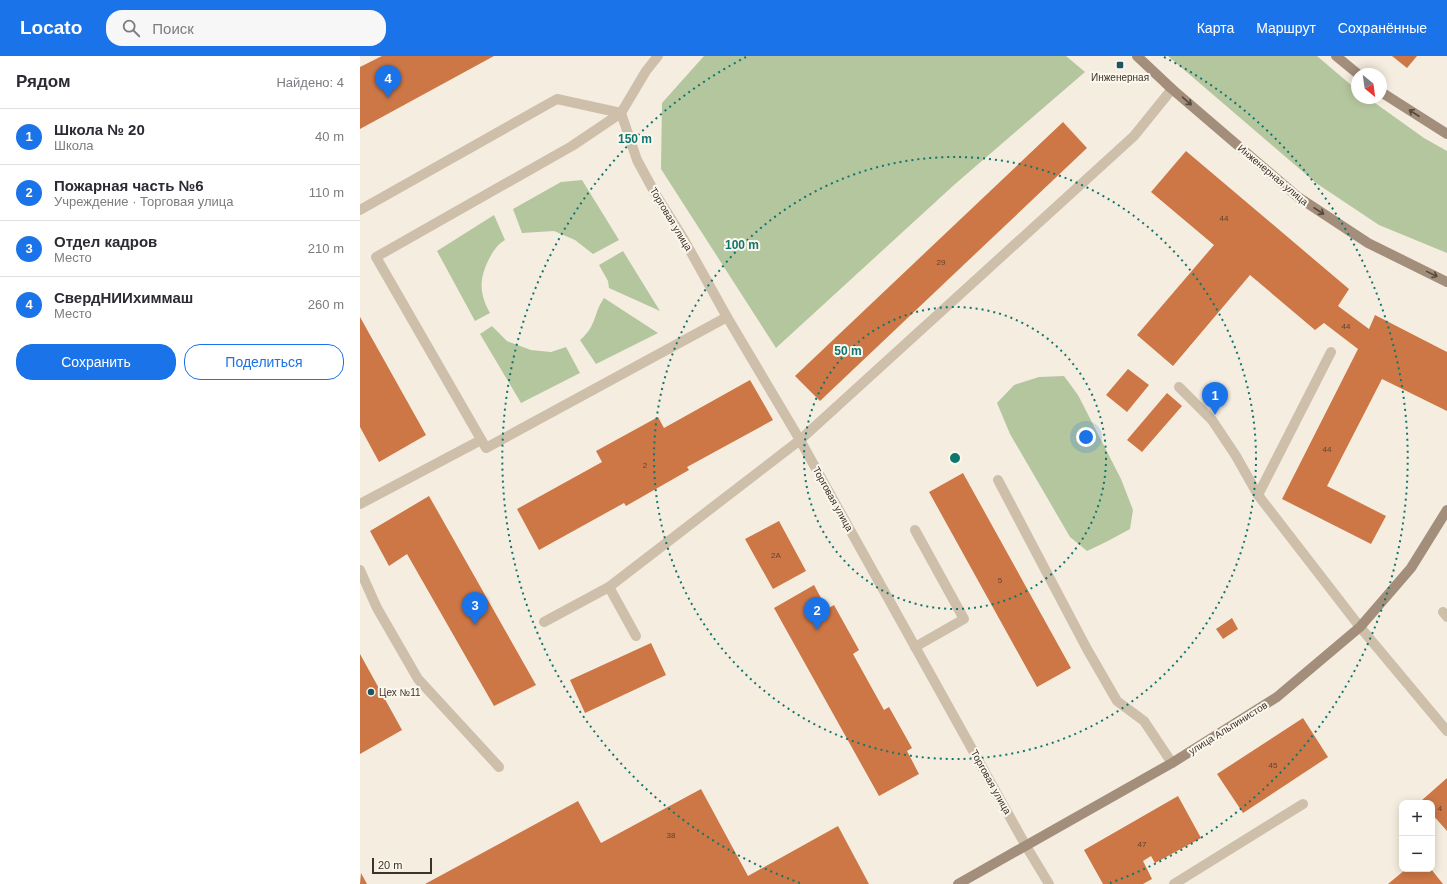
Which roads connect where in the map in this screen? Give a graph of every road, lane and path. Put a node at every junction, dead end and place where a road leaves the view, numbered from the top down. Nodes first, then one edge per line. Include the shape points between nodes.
1 (658, 56) edge
2 (1137, 56) edge
3 (1336, 56) edge
4 (1351, 68) edge
5 (1172, 89) junction
6 (1387, 96) edge
7 (621, 113) junction
8 (1447, 134) edge
9 (360, 210) edge
10 (1447, 282) edge
11 (727, 317) junction
12 (1331, 352) dead end
13 (1179, 387) dead end
14 (481, 440) junction
15 (800, 440) junction
16 (998, 480) dead end
17 (1258, 495) junction
18 (360, 504) edge
19 (1447, 510) edge
20 (914, 530) dead end
21 (360, 570) edge
22 (609, 587) junction
23 (544, 622) dead end
24 (1360, 627) junction
25 (636, 636) dead end
26 (915, 647) junction
27 (1447, 731) edge
28 (1172, 763) junction
29 (499, 767) dead end
30 (1303, 804) dead end
31 (1026, 846) junction
32 (958, 884) edge
33 (1049, 884) edge
34 (1174, 884) edge

1 - 7 street
2 - 5 main road, Инженерная улица
3 - 4 main road
5 -> 10 main road, Инженерная улица via 1298,197 1368,243
5 - 15 street via 1134,136
8 -> 6 main road
7 - 9 street via 557,99
7 - 11 street, Торговая улица via 638,160
7 - 14 street via 572,146 376,257
11 - 14 street via 486,448
11 - 15 street, Торговая улица
12 - 17 street
13 - 17 street via 1212,420
14 - 18 street
15 - 22 street
15 - 26 street, Торговая улица
16 - 28 street via 1087,649 1118,701 1144,721
17 - 24 street
19 - 24 main road, улица Альпинистов via 1411,568
20 - 26 street via 964,619
21 - 29 street via 418,679
22 - 23 street
22 - 25 street
24 - 27 street
24 - 28 main road, улица Альпинистов via 1278,697
26 - 31 street, Торговая улица
28 - 31 main road, улица Альпинистов
30 - 34 street
31 - 32 main road, улица Альпинистов
31 - 33 street, Торговая улица

